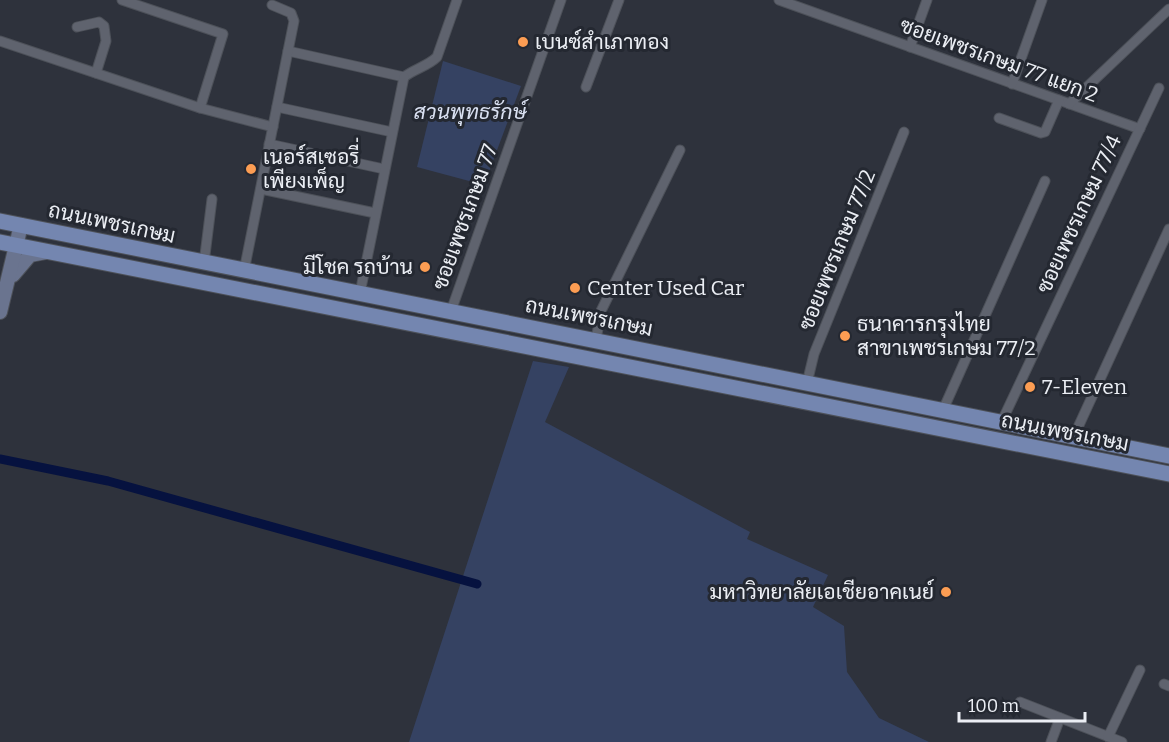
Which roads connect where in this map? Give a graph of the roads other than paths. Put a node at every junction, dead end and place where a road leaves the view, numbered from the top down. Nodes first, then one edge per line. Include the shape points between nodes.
1 (122, 0) edge
2 (457, 0) edge
3 (561, 0) edge
4 (619, 0) edge
5 (779, 0) edge
6 (812, 0) edge
7 (927, 0) edge
8 (1042, 0) edge
9 (272, 5) dead end
10 (1169, 9) edge
11 (808, 10) junction
12 (77, 27) dead end
13 (0, 41) edge
14 (910, 47) junction
15 (288, 51) junction
16 (96, 73) junction
17 (404, 76) junction
18 (1012, 84) junction
19 (586, 87) dead end
20 (1159, 88) dead end
21 (1059, 100) junction
22 (1069, 104) junction
23 (277, 107) junction
24 (200, 108) junction
25 (999, 118) dead end
26 (273, 127) junction
27 (1140, 129) junction
28 (392, 132) junction
29 (904, 132) dead end
30 (269, 144) junction
31 (680, 150) dead end
32 (384, 169) junction
33 (1045, 181) dead end
34 (261, 189) junction
35 (212, 199) dead end
36 (375, 213) junction
37 (0, 220) edge
38 (21, 225) junction
39 (1169, 229) edge
40 (0, 242) edge
41 (16, 245) junction
42 (48, 251) junction
43 (204, 263) junction
44 (244, 271) junction
45 (7, 285) junction
46 (360, 293) junction
47 (451, 311) junction
48 (0, 312) edge
49 (547, 330) junction
50 (596, 340) junction
51 (542, 349) junction
52 (807, 383) junction
53 (943, 410) junction
54 (1002, 421) junction
55 (1074, 436) junction
56 (996, 439) junction
57 (1169, 456) edge
58 (1169, 474) edge
59 (1140, 670) dead end
60 (1020, 702) dead end
61 (1060, 718) junction
62 (1108, 737) junction
63 (1051, 742) edge
64 (1122, 742) edge

1 - 24 street via 223,34
2 - 17 street via 437,57
3 - 47 street, ซอยเพชรเกษม 77
4 - 19 street
5 - 11 street, ซอยเพชรเกษม 77 แยก 2
6 - 11 street
7 - 14 street
8 - 18 street
9 - 15 street via 293,16
10 - 22 street
11 - 14 street, ซอยเพชรเกษม 77 แยก 2
12 - 16 street via 99,22 105,26 106,40
13 - 16 street
14 - 18 street, ซอยเพชรเกษม 77 แยก 2
15 - 17 street
15 - 23 street
16 - 24 street
17 - 28 street
18 - 21 street, ซอยเพชรเกษม 77 แยก 2
20 - 27 street, ซอยเพชรเกษม 77/4
21 - 22 street, ซอยเพชรเกษม 77 แยก 2
21 - 25 street via 1045,132
22 - 27 street, ซอยเพชรเกษม 77 แยก 2
23 - 26 street
23 - 28 street
24 - 26 street
26 - 30 street
27 - 54 street, ซอยเพชรเกษม 77/4
28 - 32 street
29 - 52 street, ซอยเพชรเกษม 77/2 via 814,354
30 - 32 street
30 - 34 street
31 - 50 street via 602,311
32 - 36 street
33 - 53 street
34 - 36 street
34 - 44 street
35 - 43 street
36 - 46 street
37 - 38 main road, ถนนเพชรเกษม
38 - 41 main road
38 - 43 main road, ถนนเพชรเกษม
39 - 55 street
40 - 41 main road, ถนนเพชรเกษม
41 - 42 main road, ถนนเพชรเกษม
41 - 45 main road
42 - 45 main road via 30,255
42 - 51 main road, ถนนเพชรเกษม
43 - 44 main road, ถนนเพชรเกษม
44 - 46 main road, ถนนเพชรเกษม
45 - 48 main road
46 - 47 main road, ถนนเพชรเกษม
47 - 49 main road, ถนนเพชรเกษม
49 - 50 main road, ถนนเพชรเกษม
49 - 51 main road
50 - 52 main road, ถนนเพชรเกษม
51 - 56 main road, ถนนเพชรเกษม
52 - 53 main road, ถนนเพชรเกษม
53 - 54 main road, ถนนเพชรเกษม
54 - 55 main road, ถนนเพชรเกษม
54 - 56 main road
55 - 57 main road, ถนนเพชรเกษม
56 - 58 main road, ถนนเพชรเกษม
59 - 62 street
60 - 61 street
61 - 62 street
61 - 63 street
62 - 64 street

